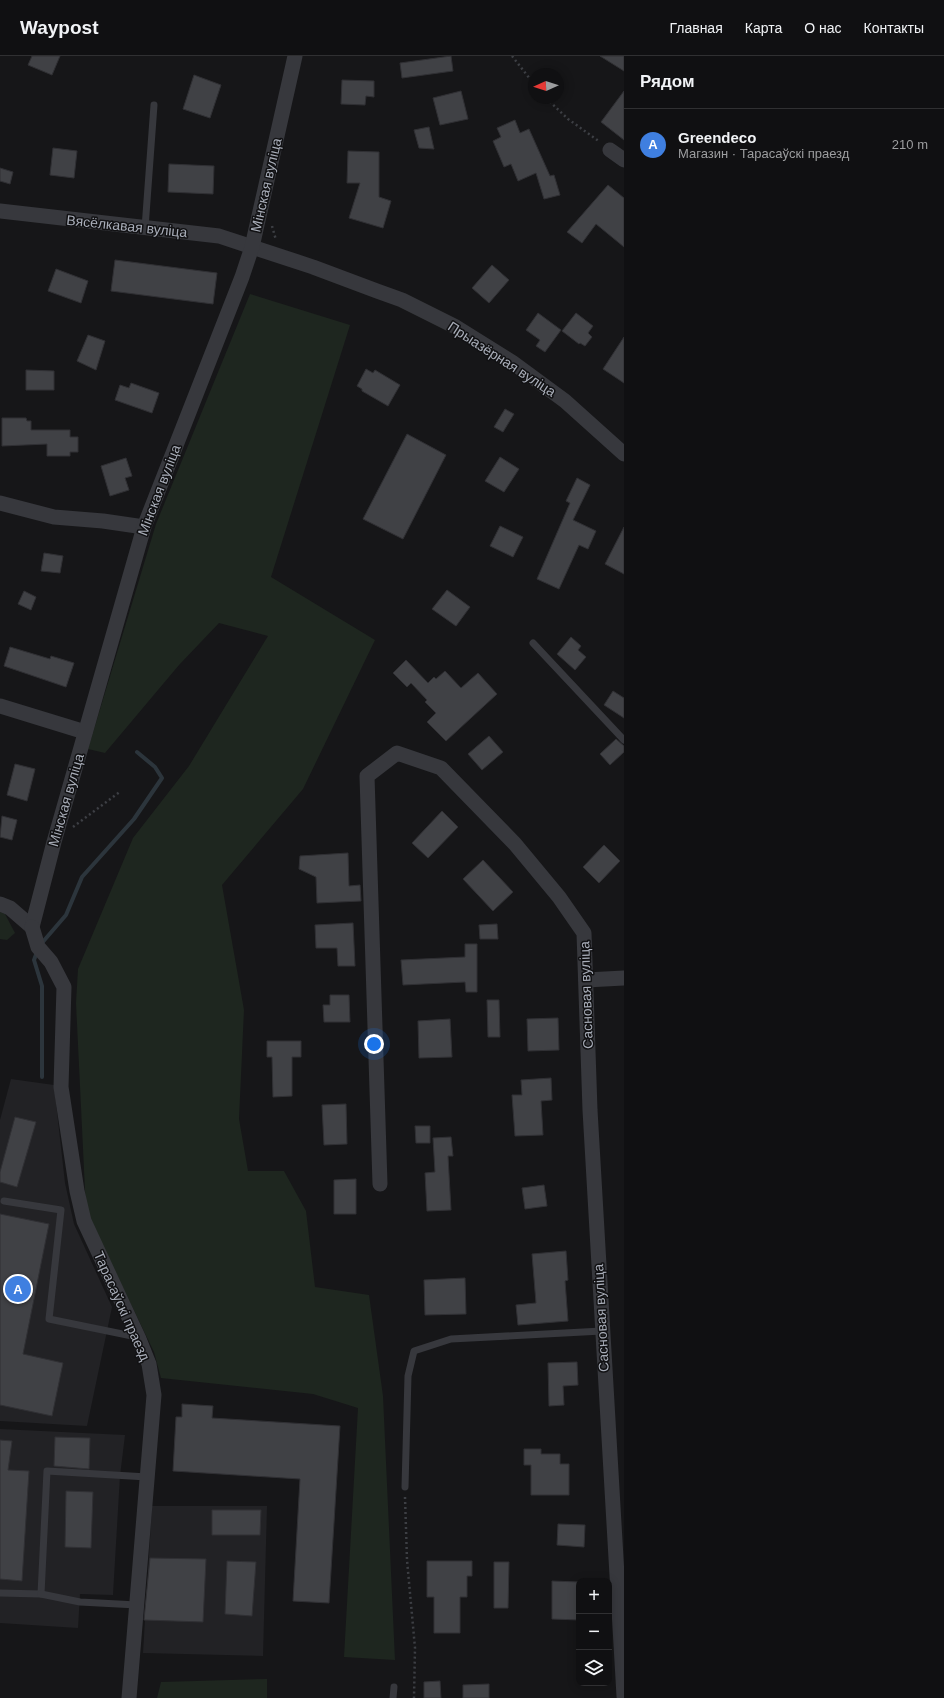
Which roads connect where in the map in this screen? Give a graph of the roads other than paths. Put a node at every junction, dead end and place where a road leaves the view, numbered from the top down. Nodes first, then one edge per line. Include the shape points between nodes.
1 (295, 56) edge
2 (154, 105) dead end
3 (610, 150) road end
4 (624, 160) edge
5 (0, 211) edge
6 (145, 228) junction
7 (252, 247) junction
8 (624, 454) edge
9 (0, 503) edge
10 (144, 527) junction
11 (533, 643) dead end
12 (0, 706) edge
13 (86, 732) junction
14 (624, 740) edge
15 (0, 904) edge
16 (32, 927) junction
17 (624, 978) edge
18 (586, 980) junction
19 (380, 1184) dead end
20 (4, 1201) dead end
21 (602, 1331) junction
22 (137, 1337) junction
23 (148, 1477) junction
24 (405, 1487) road end
25 (0, 1593) edge
26 (41, 1594) junction
27 (137, 1605) junction
28 (394, 1687) dead end
29 (624, 1696) edge
30 (129, 1698) edge
31 (393, 1698) edge

1 - 7 street, Мінская вуліца
2 - 6 lane
3 - 4 street
5 - 6 street, Вясёлкавая вуліца
6 - 7 street, Вясёлкавая вуліца via 212,235
7 - 8 street, Прыазёрная вуліца via 402,300 456,327 512,362 564,401
7 - 10 street, Мінская вуліца
9 - 10 street via 54,517
10 - 13 street, Мінская вуліца
11 - 14 lane
12 - 13 street
13 - 16 street, Мінская вуліца
15 - 16 street via 10,908
16 - 22 street, Тарасаўскі праезд via 38,947 51,962 64,987 60,1087 76,1191 84,1221
17 - 18 street
18 - 19 street, Сасновая вуліца via 584,934 559,897 515,844 441,768 397,753 367,776
18 - 21 street, Сасновая вуліца
20 - 22 lane via 61,1210 49,1320
21 - 24 lane via 451,1339 414,1350 408,1376
21 - 29 street, Сасновая вуліца
22 - 23 street, Тарасаўскі праезд via 149,1364 154,1394
23 - 26 lane via 47,1471
23 - 27 street, Тарасаўскі праезд
25 - 26 lane
26 - 27 lane via 80,1602
27 - 30 street, Тарасаўскі праезд
28 - 31 lane

